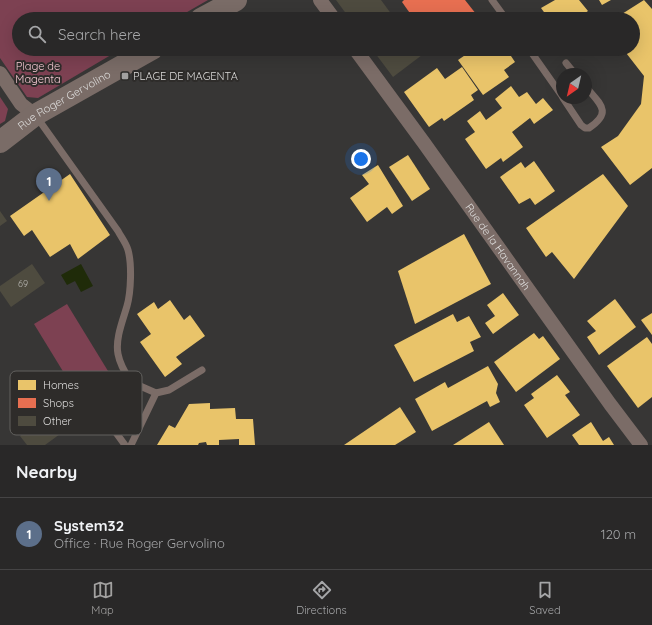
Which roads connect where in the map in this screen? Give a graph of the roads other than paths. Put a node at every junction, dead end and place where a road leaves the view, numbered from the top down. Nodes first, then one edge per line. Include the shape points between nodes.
1 (236, 0) edge
2 (320, 0) edge
3 (492, 0) edge
4 (214, 12) edge
5 (329, 12) edge
6 (501, 12) edge
7 (140, 56) edge
8 (360, 56) edge
9 (534, 56) edge
10 (566, 64) dead end
11 (570, 68) edge
12 (0, 73) edge
13 (556, 87) edge
14 (592, 94) edge
15 (568, 104) edge
16 (35, 115) junction
17 (0, 142) edge
18 (202, 370) dead end
19 (123, 371) edge
20 (142, 387) edge
21 (156, 393) junction
22 (142, 422) edge
23 (118, 435) edge
24 (136, 435) edge
25 (125, 445) edge
26 (131, 445) edge
27 (641, 445) edge

1 - 4 main road
2 - 5 street
3 - 6 lane
7 - 16 main road, Rue Roger Gervolino
8 - 27 street, Rue de la Havannah
9 - 13 lane
10 - 11 lane
12 - 16 street via 21,104
14 - 15 lane via 603,110 602,115 589,128 581,125
16 - 17 main road, Rue Roger Gervolino
16 - 19 lane via 118,231 128,250 130,287 120,327 118,353
18 - 21 lane via 169,390
20 - 21 lane
21 - 22 lane
23 - 25 lane
24 - 26 lane

